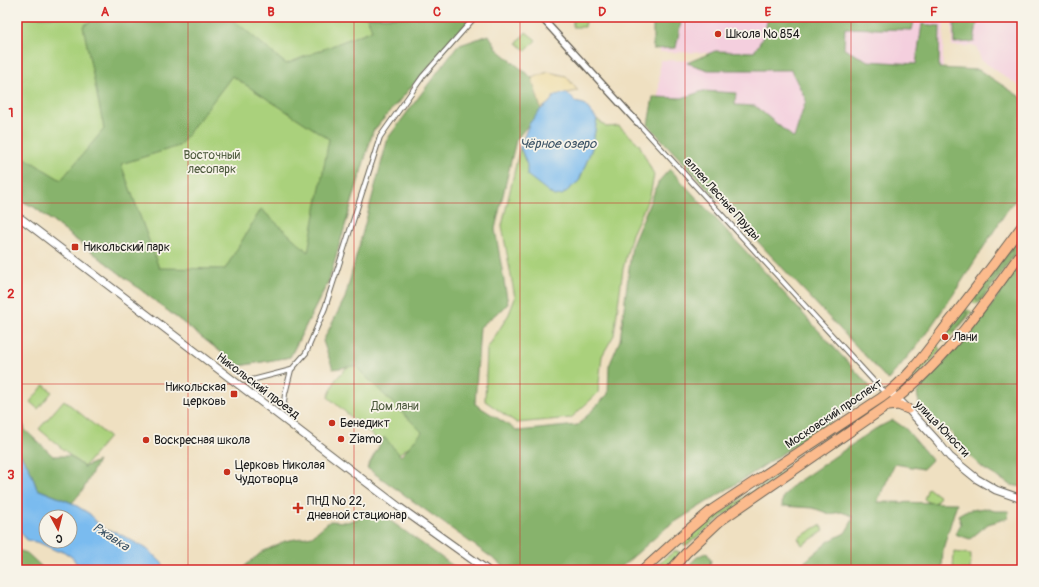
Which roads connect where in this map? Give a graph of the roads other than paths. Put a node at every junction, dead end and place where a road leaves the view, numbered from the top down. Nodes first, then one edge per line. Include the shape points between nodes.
1 (475, 17) edge
2 (541, 17) edge
3 (637, 122) joint
4 (17, 217) edge
5 (1022, 226) edge
6 (1022, 252) edge
7 (967, 300) junction
8 (981, 309) junction
9 (934, 341) junction
10 (945, 353) junction
11 (291, 370) junction
12 (248, 381) dead end
13 (908, 390) junction
14 (890, 392) junction
15 (898, 399) junction
16 (887, 406) junction
17 (908, 409) junction
18 (286, 411) dead end
19 (854, 417) junction
20 (860, 426) junction
21 (1022, 499) edge
22 (675, 541) junction
23 (686, 553) junction
24 (487, 570) edge
25 (643, 570) edge
26 (671, 570) edge

1 - 11 street via 423,76 380,137 325,308 306,353
2 - 3 street, аллея Лесные Пруды
3 - 14 street, аллея Лесные Пруды via 881,389
4 - 24 street, Никольский проезд via 399,507
5 - 7 main road, Московский проспект
6 - 8 main road, Московский проспект
7 - 8 main road via 971,307
7 - 9 main road, Московский проспект
8 - 10 main road, Московский проспект
9 - 10 main road via 943,344
9 - 14 main road, Московский проспект via 914,368
10 - 13 main road, Московский проспект
11 - 12 street
11 - 18 street via 282,404
13 - 15 main road, Московский проспект
13 - 17 street via 904,399
14 - 15 street, улица Юности
14 - 19 main road, Московский проспект
15 - 16 main road, Московский проспект
15 - 17 street, улица Юности
16 - 17 main road via 898,405
16 - 20 main road, Московский проспект
17 - 21 street, улица Юности via 950,457 977,479 1004,494
19 - 20 main road
19 - 22 main road, Московский проспект via 712,509
20 - 23 main road, Московский проспект via 720,521
22 - 23 main road
22 - 25 main road, Московский проспект
23 - 26 main road, Московский проспект

